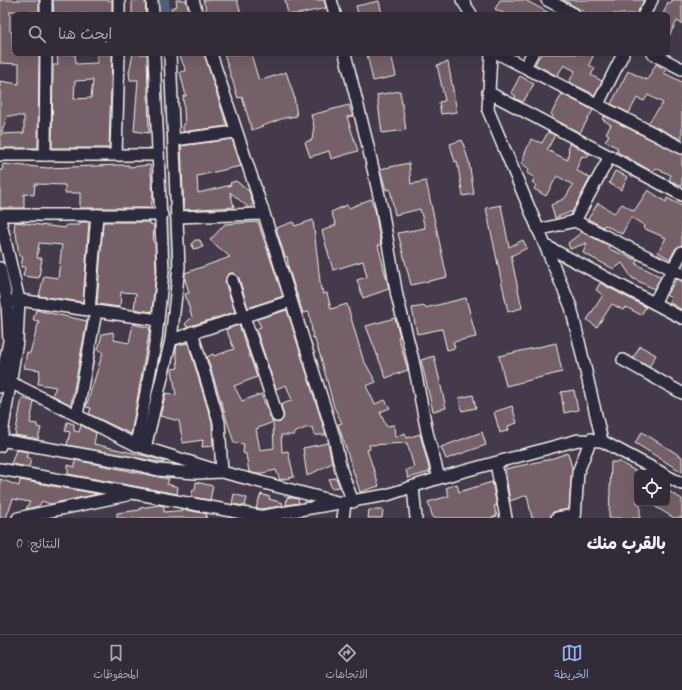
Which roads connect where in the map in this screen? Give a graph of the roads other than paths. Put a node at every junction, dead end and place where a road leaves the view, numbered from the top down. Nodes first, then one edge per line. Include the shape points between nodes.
1 (46, 0) edge
2 (119, 0) edge
3 (152, 0) edge
4 (193, 0) edge
5 (331, 0) edge
6 (462, 0) edge
7 (652, 0) edge
8 (553, 5) edge
9 (46, 12) edge
10 (119, 12) edge
11 (153, 12) edge
12 (197, 12) edge
13 (334, 12) edge
14 (470, 12) edge
15 (569, 12) edge
16 (645, 12) edge
17 (46, 56) edge
18 (119, 56) edge
19 (154, 56) edge
20 (170, 56) edge
21 (212, 56) edge
22 (346, 56) edge
23 (490, 56) edge
24 (504, 56) edge
25 (531, 56) edge
26 (622, 56) edge
27 (657, 56) edge
28 (526, 66) junction
29 (682, 69) edge
30 (488, 92) junction
31 (598, 104) junction
32 (236, 132) junction
33 (174, 140) junction
34 (682, 148) edge
35 (116, 154) junction
36 (0, 155) edge
37 (45, 155) junction
38 (158, 155) junction
39 (610, 156) junction
40 (682, 195) edge
41 (264, 214) junction
42 (0, 215) edge
43 (97, 215) junction
44 (162, 215) junction
45 (177, 217) junction
46 (0, 219) edge
47 (575, 221) junction
48 (538, 230) junction
49 (546, 246) junction
50 (682, 252) edge
51 (0, 268) edge
52 (678, 272) edge
53 (232, 280) dead end
54 (19, 300) junction
55 (290, 301) junction
56 (7, 302) junction
57 (654, 303) junction
58 (92, 310) junction
59 (242, 316) junction
60 (682, 318) edge
61 (158, 320) junction
62 (192, 332) junction
63 (171, 340) junction
64 (11, 354) junction
65 (622, 360) dead end
66 (3, 381) edge
67 (682, 393) edge
68 (77, 416) junction
69 (277, 416) dead end
70 (591, 439) junction
71 (602, 441) junction
72 (0, 442) edge
73 (140, 446) junction
74 (496, 463) junction
75 (0, 469) edge
76 (656, 470) edge
77 (222, 472) junction
78 (439, 478) junction
79 (670, 478) edge
80 (682, 484) edge
81 (413, 487) junction
82 (132, 494) junction
83 (349, 503) junction
84 (256, 517) edge
85 (575, 517) edge
86 (18, 518) edge
87 (344, 518) edge
88 (416, 518) edge
89 (506, 518) edge
90 (558, 518) edge

1 - 9 street
2 - 10 street
3 - 11 street
4 - 12 street
5 - 13 street
6 - 14 street
7 - 16 street
8 - 15 street
17 - 37 street
18 - 35 street
19 - 38 street
20 - 33 street
21 - 32 street
22 - 78 street via 382,209 397,296 414,360 427,432
23 - 30 street
24 - 28 street
25 - 28 street
26 - 31 street
27 - 29 street
28 - 31 street
30 - 39 street
30 - 48 street via 488,110
31 - 34 street
32 - 33 street
32 - 41 street
33 - 45 street
35 - 37 street
35 - 38 street
36 - 37 street
38 - 44 street
39 - 40 street
39 - 47 street
41 - 45 street
41 - 55 street
42 - 43 street
43 - 44 street
43 - 58 street
44 - 61 street via 163,271
45 - 63 street via 179,267
46 - 54 street
47 - 48 street
47 - 52 street
48 - 49 street
49 - 57 street
49 - 71 street via 571,307
50 - 52 street
51 - 56 street
52 - 57 street
53 - 59 street
54 - 56 street
54 - 58 street
54 - 64 street
55 - 59 street
55 - 83 street via 334,437
56 - 64 street
57 - 60 street
58 - 61 street
58 - 68 street
59 - 62 street
59 - 69 street via 262,366
61 - 73 street
62 - 63 street
62 - 77 street via 219,422
63 - 73 street
64 - 66 street
65 - 67 street
66 - 68 street
66 - 72 street
68 - 73 street
70 - 71 street
70 - 74 street via 578,440
70 - 85 street via 578,472
71 - 76 street
72 - 77 street via 131,463 158,470 196,474
73 - 77 street
74 - 78 street
74 - 89 street
75 - 82 street
77 - 83 street
78 - 81 street
79 - 80 street
81 - 83 street
81 - 88 street
82 - 84 street
82 - 86 street
83 - 84 street
83 - 87 street
85 - 90 street

